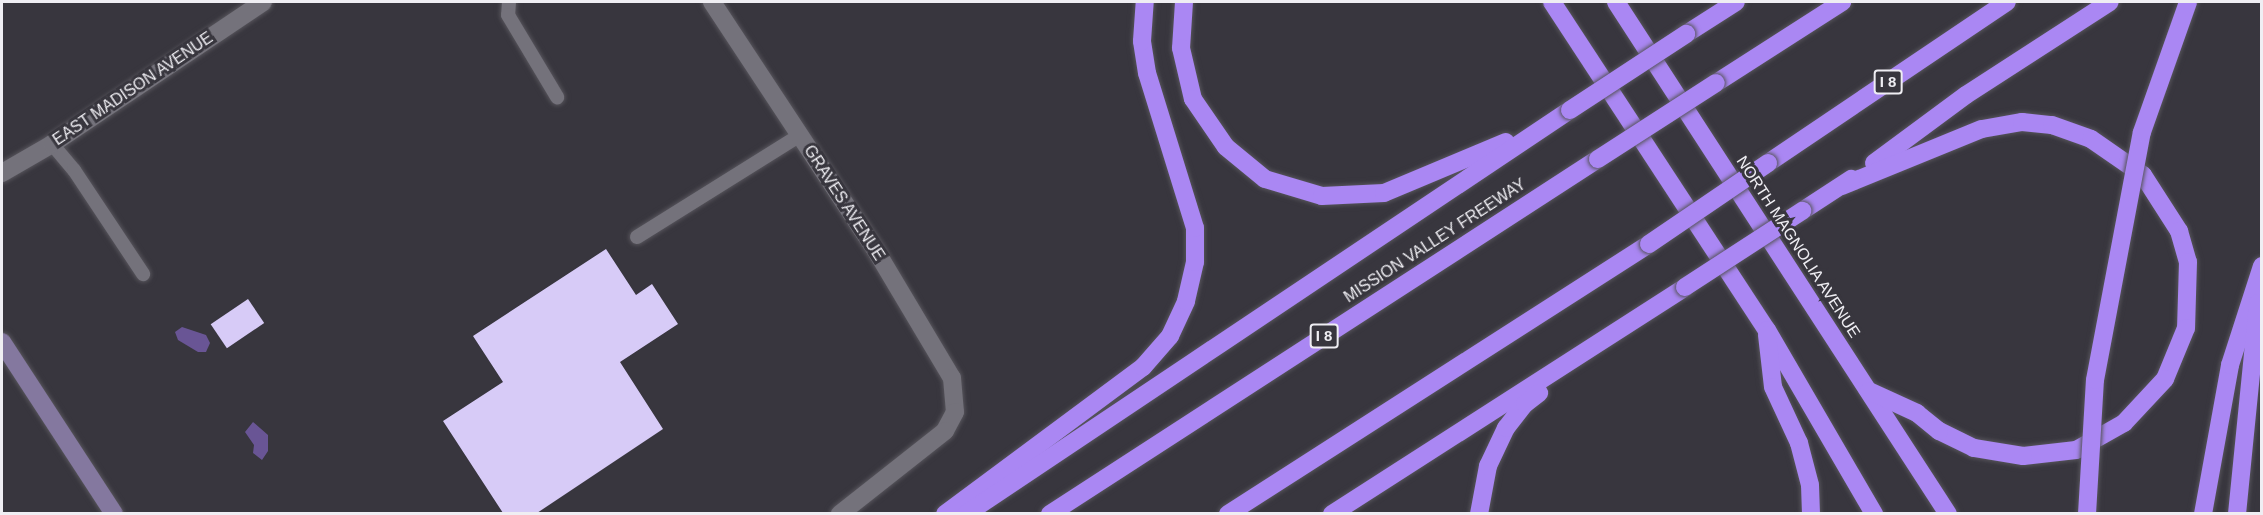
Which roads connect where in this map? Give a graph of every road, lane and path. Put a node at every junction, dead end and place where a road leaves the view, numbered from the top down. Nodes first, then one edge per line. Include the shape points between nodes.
1 (263, 2) edge
2 (509, 2) edge
3 (712, 2) edge
4 (1145, 2) edge
5 (1184, 2) edge
6 (1552, 2) edge
7 (1616, 2) edge
8 (1625, 2) edge
9 (1736, 2) edge
10 (1842, 2) edge
11 (2007, 2) edge
12 (2110, 2) edge
13 (2188, 2) edge
14 (1638, 35) junction
15 (557, 97) dead end
16 (1552, 122) junction
17 (800, 135) junction
18 (52, 144) junction
19 (2, 173) edge
20 (1842, 186) junction
21 (637, 237) dead end
22 (2262, 266) edge
23 (143, 274) dead end
24 (1626, 327) junction
25 (1767, 330) junction
26 (2, 342) edge
27 (1869, 391) junction
28 (114, 513) edge
29 (840, 513) edge
30 (945, 513) edge
31 (966, 513) edge
32 (1050, 513) edge
33 (1228, 513) edge
34 (1332, 513) edge
35 (1479, 513) edge
36 (1811, 513) edge
37 (1874, 513) edge
38 (1948, 513) edge
39 (2087, 513) edge
40 (2203, 513) edge
41 (2237, 513) edge

1 - 18 street, EAST MADISON AVENUE
2 - 15 lane via 508,15
3 - 17 street, GRAVES AVENUE
4 - 30 highway via 1142,41 1147,73 1194,228 1195,262 1186,301 1170,336 1143,367
5 - 16 highway via 1181,48 1185,75 1208,125 1245,164 1265,179 1292,189 1352,197 1384,193
6 - 25 highway
7 - 14 highway, NORTH MAGNOLIA AVENUE
8 - 14 highway
9 - 16 highway, bridge
10 - 32 highway, MISSION VALLEY FREEWAY / I 8, bridge
11 - 33 highway, I 8, bridge via 1648,244
12 - 20 highway via 1966,95
13 - 39 highway, bridge via 2142,132 2095,380
14 - 27 highway, NORTH MAGNOLIA AVENUE
16 - 31 highway
17 - 21 lane
17 - 29 street, GRAVES AVENUE via 875,249 952,378 955,412 945,431
18 - 19 street, EAST MADISON AVENUE
18 - 23 lane via 74,170
20 - 24 highway, bridge
20 - 27 highway via 1943,141 1982,129 2022,122 2052,125 2091,139 2143,175 2179,231 2188,262 2186,328 2165,379 2124,423 2076,450 2023,456 1974,448 1939,431 1917,413
22 - 40 highway via 2230,365
22 - 41 highway
24 - 34 highway
24 - 35 highway via 1525,404 1506,428 1488,466
25 - 36 highway via 1773,387 1799,443 1810,485
25 - 37 highway
26 - 28 main road
27 - 38 highway, NORTH MAGNOLIA AVENUE

